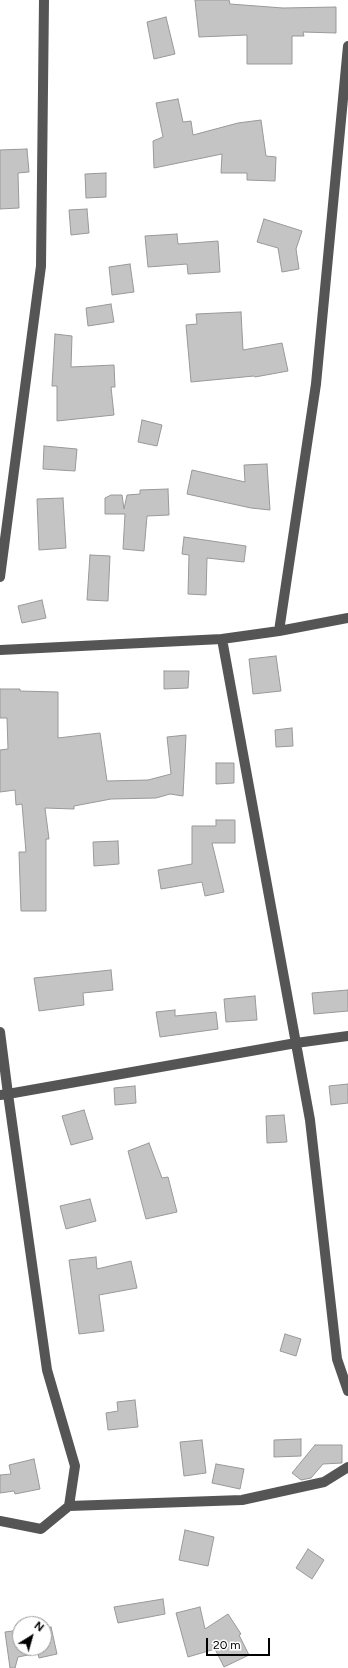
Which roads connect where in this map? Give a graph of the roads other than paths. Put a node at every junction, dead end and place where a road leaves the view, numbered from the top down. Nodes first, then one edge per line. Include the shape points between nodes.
1 (44, 0) edge
2 (348, 46) edge
3 (0, 578) edge
4 (348, 618) edge
5 (279, 631) junction
6 (222, 639) junction
7 (0, 650) edge
8 (0, 1032) edge
9 (348, 1036) edge
10 (296, 1043) junction
11 (4, 1094) edge
12 (348, 1391) edge
13 (348, 1467) edge
14 (69, 1506) junction
15 (0, 1521) edge

1 - 3 street via 41,266
2 - 5 street via 316,384
4 - 5 street
5 - 6 street
6 - 7 street
6 - 10 street
8 - 11 street
9 - 10 street
10 - 11 street
10 - 12 street via 310,1120 337,1359
11 - 14 street via 47,1370 74,1466
13 - 14 street via 324,1482 242,1500
14 - 15 street via 41,1529

